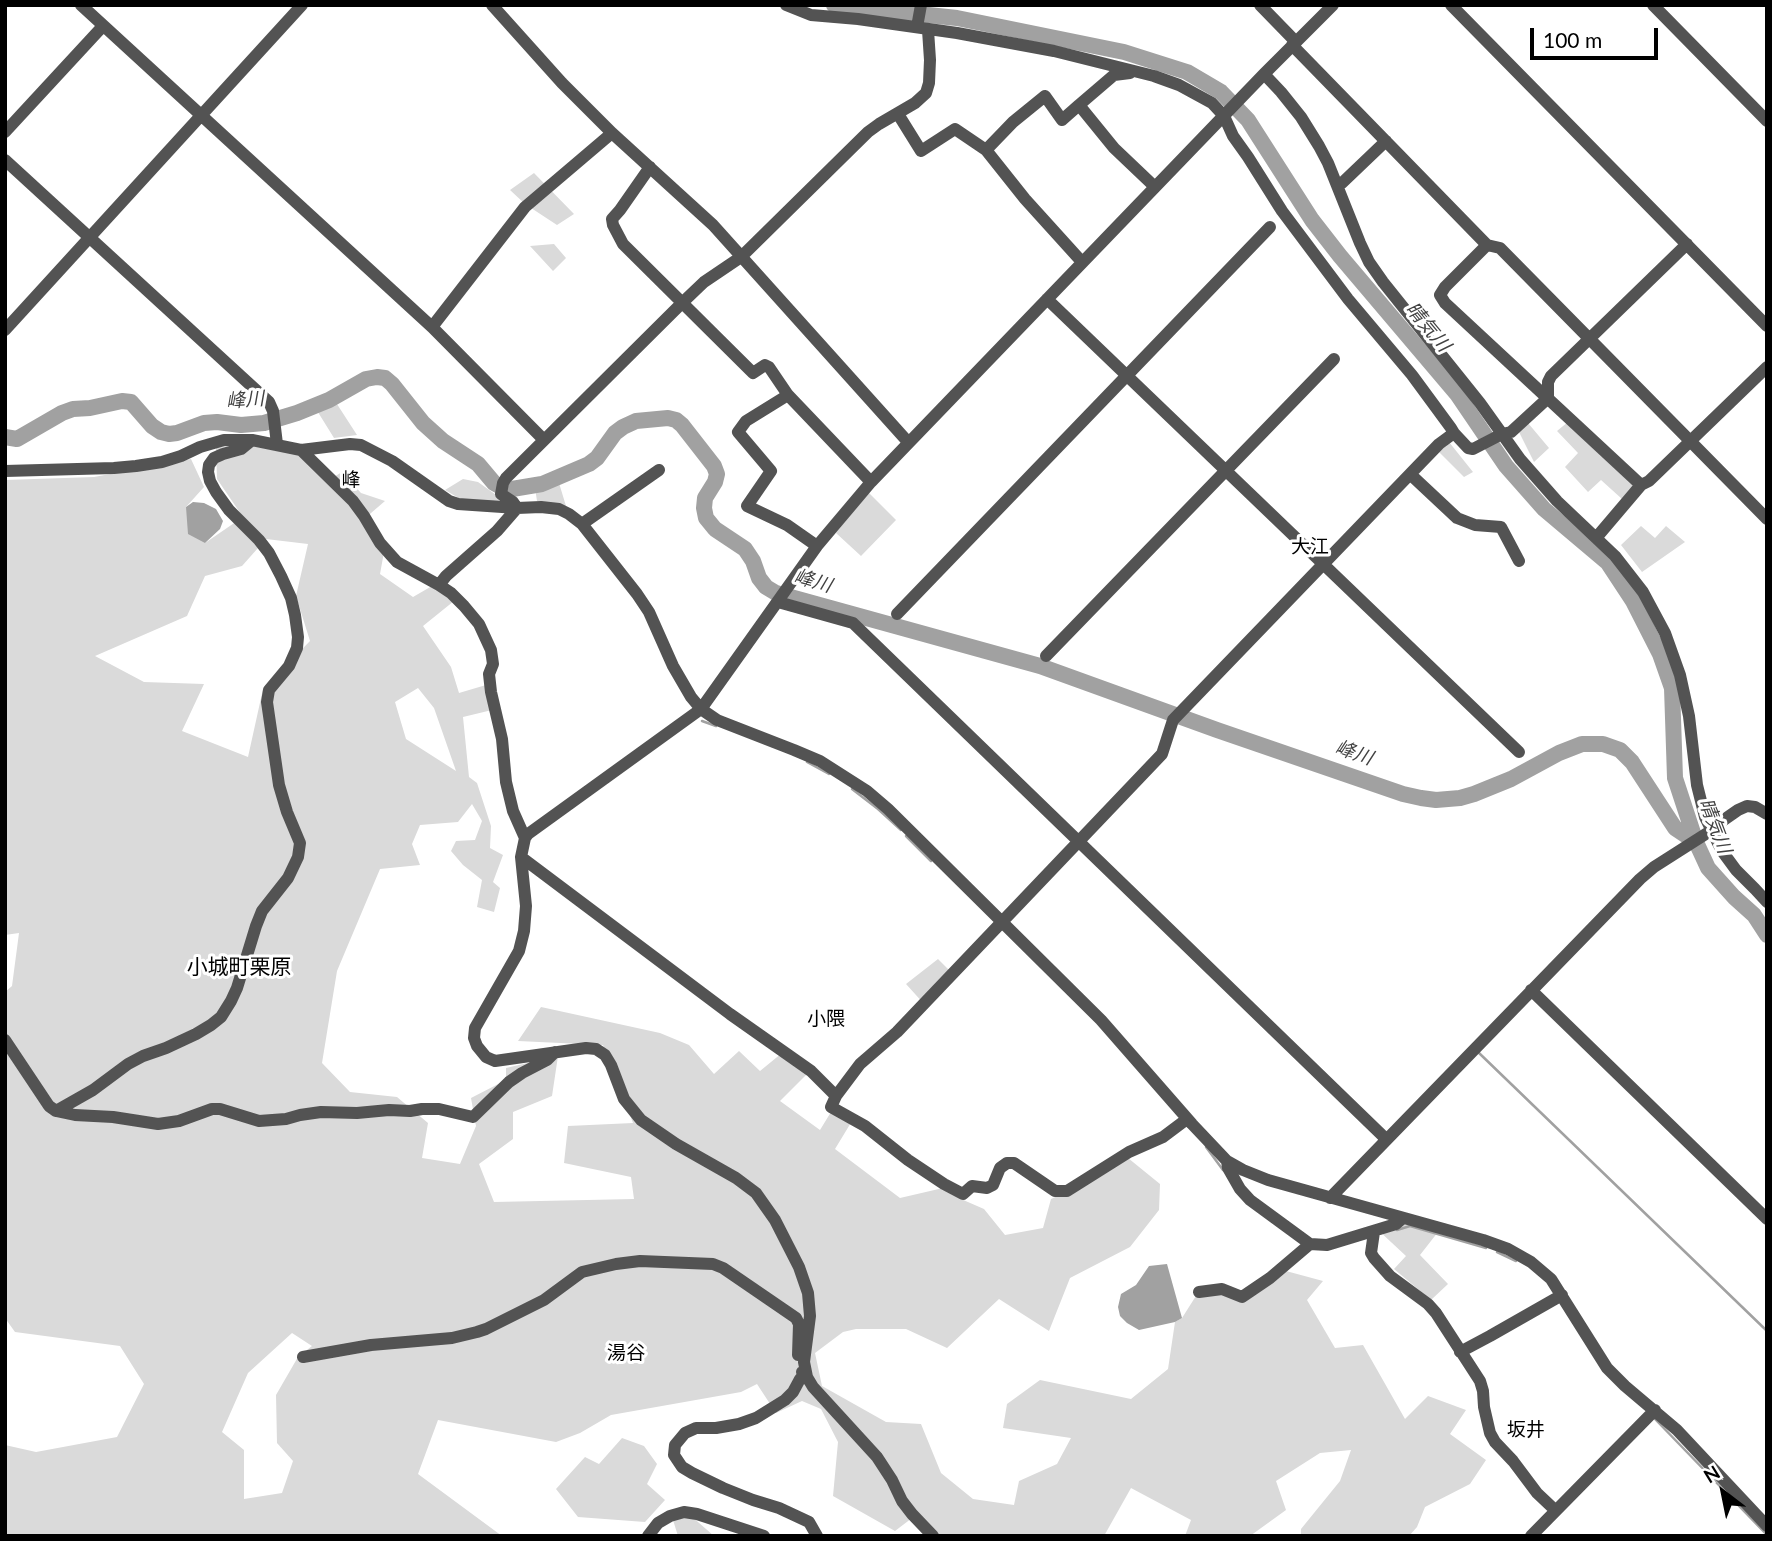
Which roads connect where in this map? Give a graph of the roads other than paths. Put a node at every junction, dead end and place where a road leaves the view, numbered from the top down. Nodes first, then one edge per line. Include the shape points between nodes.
1 (80, 5) edge
2 (302, 5) edge
3 (492, 5) edge
4 (786, 5) edge
5 (921, 5) edge
6 (1260, 5) edge
7 (1333, 5) edge
8 (1451, 5) edge
9 (1653, 5) edge
10 (103, 26) junction
11 (921, 27) junction
12 (1294, 43) junction
13 (1136, 72) junction
14 (1264, 74) junction
15 (1079, 105) junction
16 (898, 114) junction
17 (200, 116) junction
18 (1224, 116) junction
19 (1767, 121) edge
20 (5, 132) edge
21 (612, 133) junction
22 (1386, 141) junction
23 (986, 150) junction
24 (5, 160) edge
25 (650, 167) junction
26 (1337, 185) junction
27 (1155, 187) junction
28 (1270, 227) dead end
29 (90, 237) junction
30 (1686, 244) junction
31 (1487, 245) junction
32 (741, 257) junction
33 (1082, 262) junction
34 (1047, 299) junction
35 (682, 303) junction
36 (1767, 326) edge
37 (432, 327) junction
38 (5, 330) edge
39 (1590, 340) junction
40 (1334, 359) dead end
41 (1767, 367) edge
42 (1127, 376) junction
43 (788, 395) junction
44 (1548, 398) junction
45 (1454, 433) junction
46 (1500, 436) junction
47 (252, 440) junction
48 (544, 440) junction
49 (1692, 441) junction
50 (908, 442) junction
51 (277, 444) junction
52 (301, 450) junction
53 (659, 470) dead end
54 (5, 471) edge
55 (1225, 471) junction
56 (1410, 474) junction
57 (871, 482) junction
58 (1641, 485) junction
59 (517, 508) junction
60 (1767, 519) edge
61 (582, 524) junction
62 (1596, 538) junction
63 (817, 547) junction
64 (1519, 561) dead end
65 (1323, 565) junction
66 (439, 585) junction
67 (778, 602) junction
68 (897, 614) dead end
69 (1046, 656) dead end
70 (701, 709) junction
71 (1519, 752) dead end
72 (1767, 814) edge
73 (1709, 831) junction
74 (524, 838) junction
75 (1079, 841) junction
76 (521, 857) junction
77 (1767, 902) edge
78 (1002, 921) junction
79 (1531, 990) junction
80 (5, 1040) edge
81 (555, 1052) junction
82 (836, 1096) junction
83 (56, 1111) junction
84 (1188, 1119) junction
85 (1386, 1139) junction
86 (1227, 1161) junction
87 (1330, 1198) junction
88 (1403, 1218) junction
89 (1767, 1219) edge
90 (1374, 1232) junction
91 (1310, 1244) junction
92 (1199, 1292) dead end
93 (1562, 1295) junction
94 (1460, 1352) junction
95 (303, 1357) dead end
96 (807, 1377) junction
97 (1655, 1410) junction
98 (1555, 1510) junction
99 (1767, 1526) edge
100 (648, 1536) edge
101 (764, 1536) edge
102 (817, 1536) edge
103 (933, 1536) edge
104 (1531, 1536) edge

1 - 10 street
2 - 17 street
3 - 21 street
4 - 11 street via 811,15
5 - 11 street
6 - 12 street
7 - 12 street
8 - 30 street
9 - 19 street
10 - 17 street
10 - 20 street
11 - 13 street
11 - 16 street via 930,60 929,83 926,93
12 - 14 street
12 - 22 street
13 - 15 street via 1114,75
13 - 18 street via 1179,85 1212,103
14 - 18 street
14 - 26 street via 1301,117
15 - 23 street via 1062,120 1045,96
15 - 27 street via 1114,148
16 - 23 street via 921,150 955,129
16 - 32 street via 868,132
17 - 29 street
17 - 37 street
18 - 27 street
18 - 45 street via 1282,211
21 - 25 street
21 - 37 street via 525,207
22 - 26 street
22 - 31 street
23 - 33 street
24 - 29 street
25 - 32 street
25 - 35 street via 612,225 623,244
26 - 46 street via 1369,262
27 - 33 street
28 - 42 street
29 - 38 street
29 - 51 street via 269,402
30 - 36 street
30 - 39 street
31 - 39 street via 1500,248
31 - 44 street via 1440,295
32 - 35 street
32 - 50 street
33 - 34 street
34 - 42 street
34 - 50 street
35 - 43 street via 752,373 769,367
35 - 48 street
37 - 48 street
39 - 44 street via 1551,376
39 - 49 street
40 - 55 street
41 - 49 street
42 - 55 street
42 - 68 street
43 - 57 street
43 - 63 street via 746,421 738,432 771,471 747,506 787,525
44 - 46 street via 1511,432
44 - 58 street
45 - 46 street via 1473,449
45 - 56 street
46 - 62 street
47 - 51 street
47 - 54 street via 224,440 162,462 136,466
47 - 83 street via 214,458 208,472 229,510 269,553 291,598 297,648 269,690 267,702 279,785 300,850 288,878 262,911 237,988 221,1017 196,1034 128,1064
48 - 59 street via 502,488
49 - 58 street
49 - 60 street
50 - 57 street
51 - 52 street
52 - 59 street via 361,445 449,501
52 - 66 street via 353,501 397,562
53 - 61 street
55 - 65 street
55 - 69 street
56 - 64 street via 1457,518 1501,527
56 - 65 street
57 - 63 street
58 - 62 street
59 - 61 street via 559,509
59 - 66 street
61 - 70 street via 649,612 673,666
62 - 73 street via 1631,575 1665,633 1684,689 1697,785
63 - 67 street
65 - 71 street
65 - 75 street via 1173,720 1163,754
66 - 74 street via 472,614 491,650 491,692 506,782
67 - 70 street
67 - 75 street via 853,623
70 - 74 street
70 - 78 street via 820,761 867,791
72 - 73 street via 1747,806
73 - 77 street via 1735,870
73 - 79 street via 1640,879
74 - 76 street
75 - 78 street
75 - 85 street
76 - 81 street via 526,906 519,951 482,1013 474,1038 480,1052 495,1060
76 - 82 street via 811,1071
78 - 82 street via 897,1032 860,1064
78 - 84 street via 1101,1020
79 - 85 street
79 - 89 street
80 - 83 street
81 - 83 street via 509,1082 473,1117 422,1108 321,1112 259,1121 219,1109 158,1124
81 - 96 street via 586,1048 606,1055 624,1099 641,1120 747,1185 763,1201 808,1293
82 - 84 street via 831,1107 963,1194 972,1186 993,1185 1007,1163 1014,1163 1055,1191 1067,1192
84 - 86 street
85 - 87 street
86 - 87 street via 1268,1180
86 - 91 street via 1250,1200
87 - 88 street
88 - 90 street
88 - 93 street via 1508,1249 1544,1271
90 - 91 street via 1327,1245
90 - 94 street via 1374,1258 1428,1304
91 - 92 street via 1242,1297 1222,1289
93 - 94 street
93 - 97 street via 1607,1368
94 - 98 street via 1480,1381 1495,1442
95 - 96 street via 477,1332 544,1300 582,1272 640,1261 713,1264 796,1318 798,1367
96 - 102 street via 800,1379 785,1400 756,1418 685,1433 675,1445 674,1455 692,1473 809,1522
96 - 103 street via 877,1457 902,1501
97 - 98 street
97 - 99 street
98 - 104 street
100 - 101 street via 658,1523 684,1511

